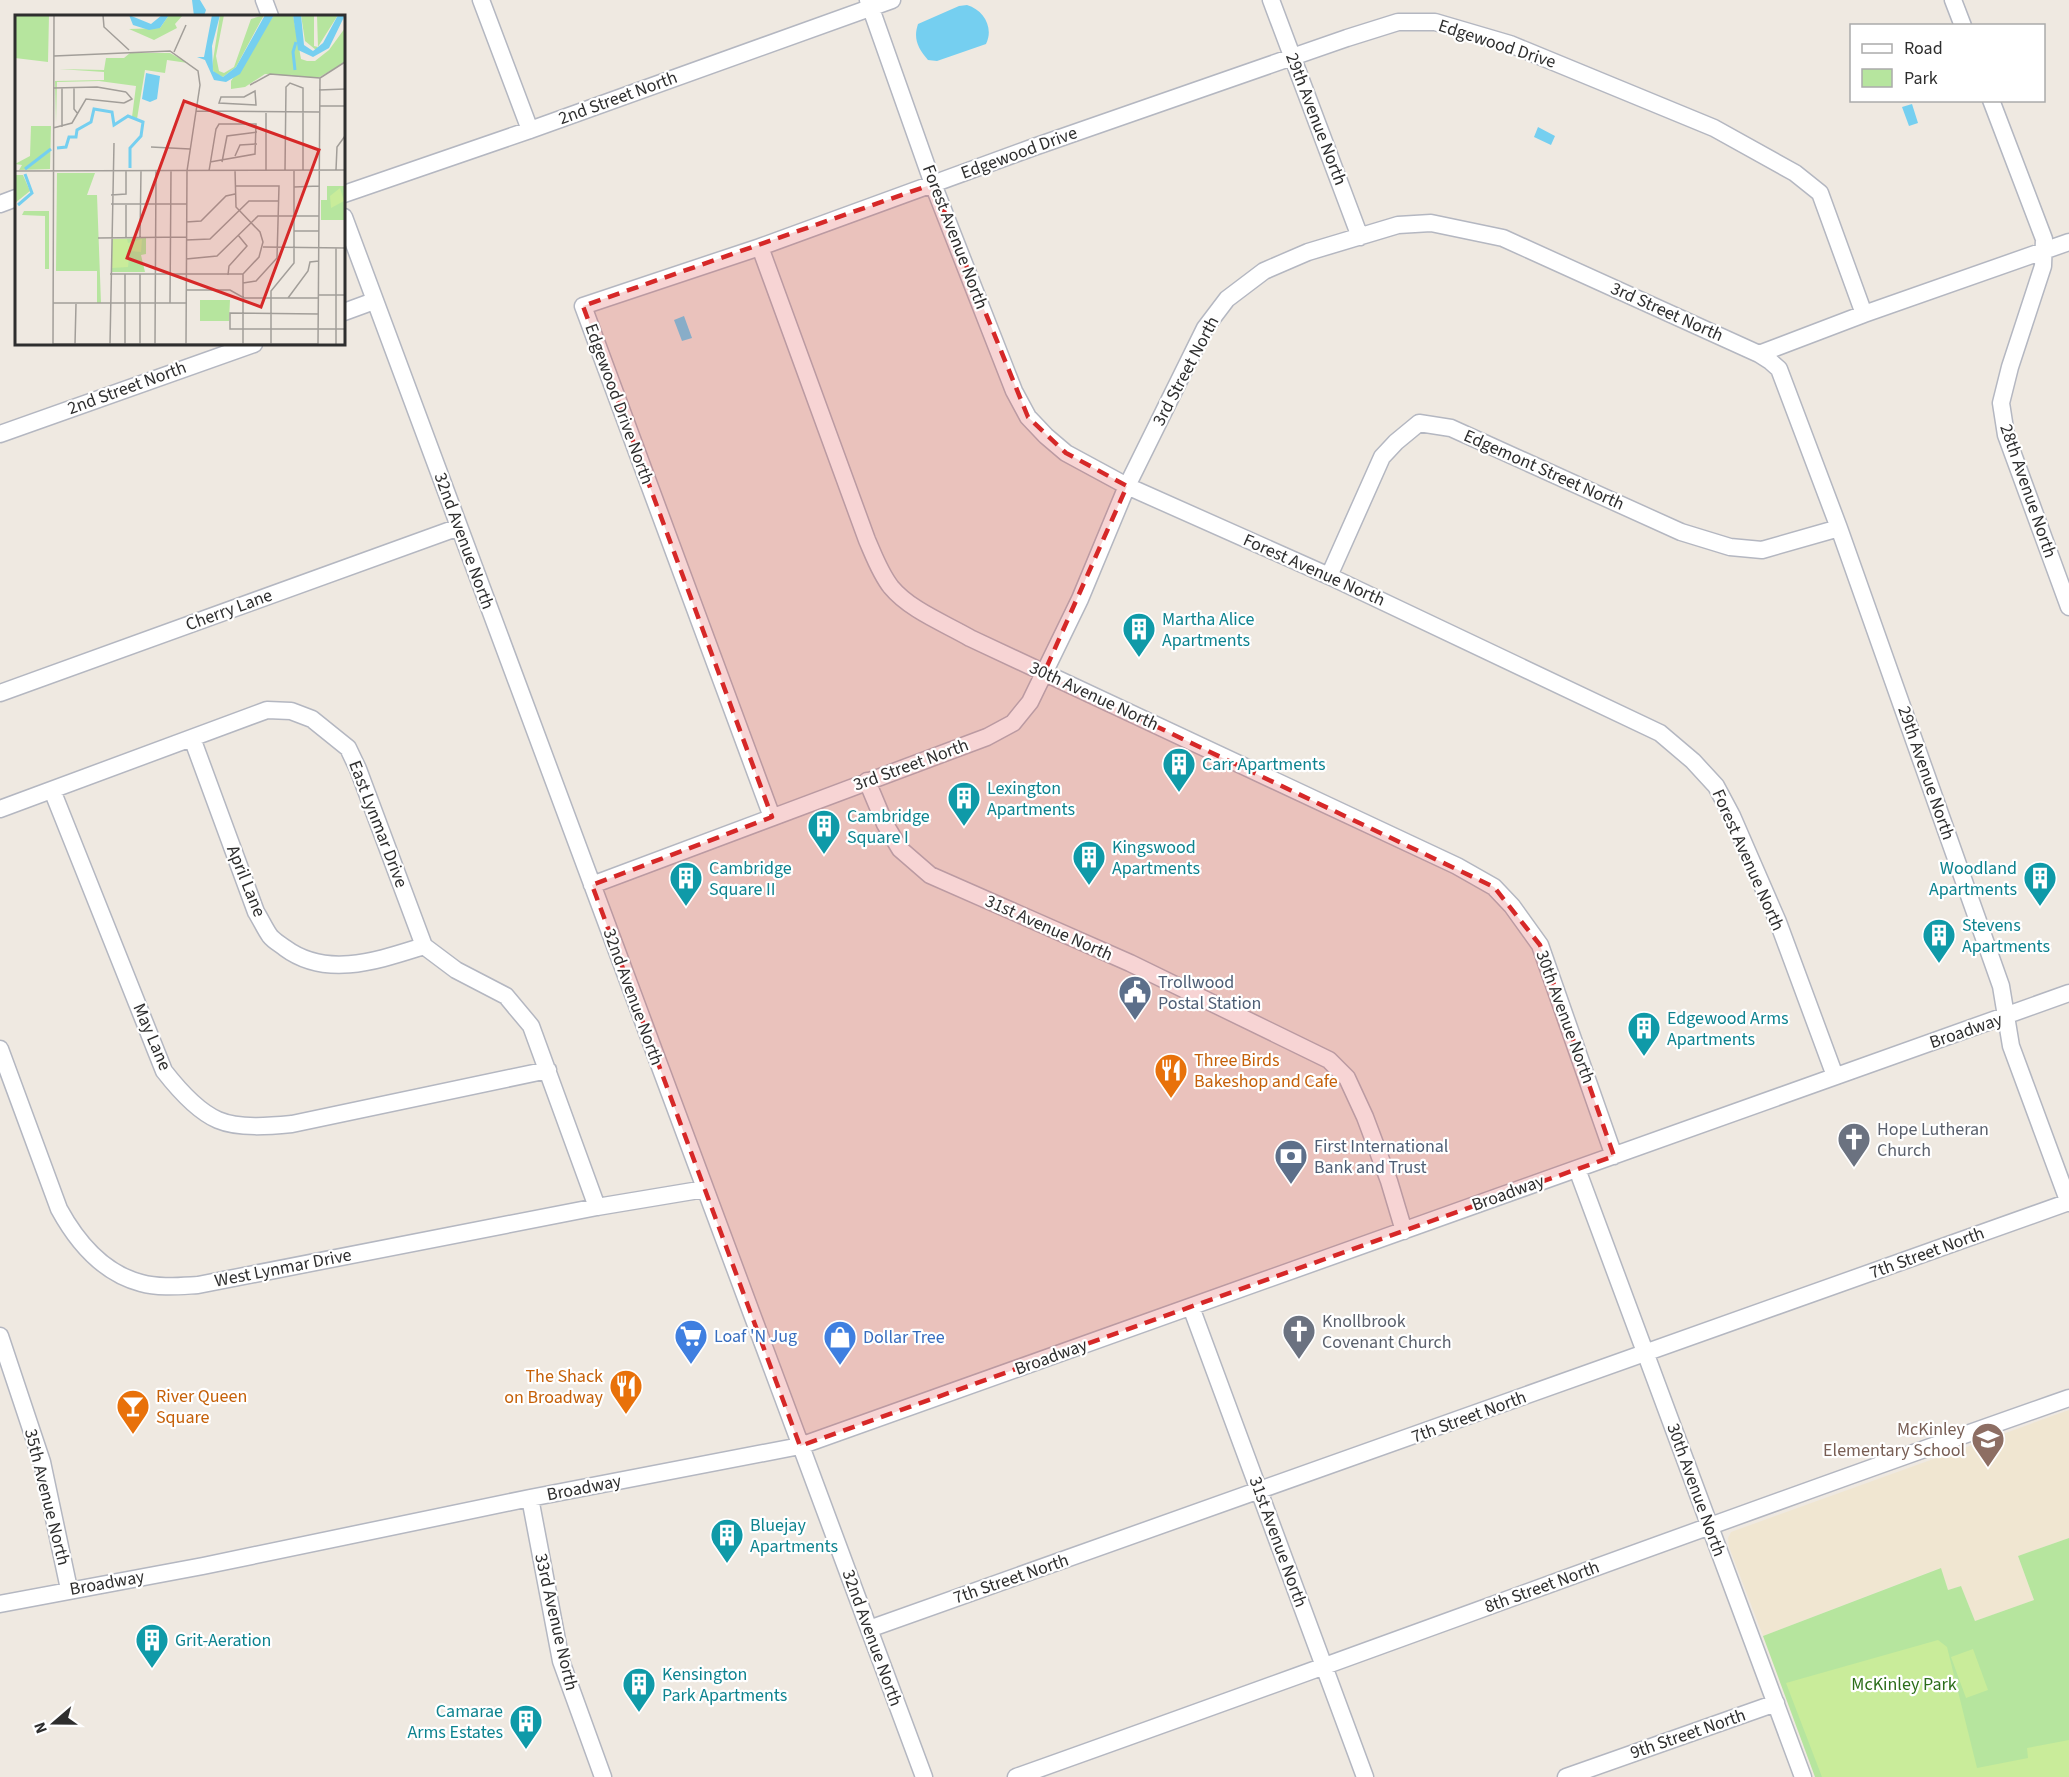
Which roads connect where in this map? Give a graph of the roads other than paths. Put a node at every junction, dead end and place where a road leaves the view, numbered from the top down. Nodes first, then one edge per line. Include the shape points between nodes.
1 (264, 0) edge
2 (481, 0) edge
3 (892, 0) edge
4 (1271, 0) edge
5 (1953, 0) edge
6 (869, 4) edge
7 (270, 15) edge
8 (1962, 24) edge
9 (1293, 57) junction
10 (1992, 102) edge
11 (530, 130) junction
12 (933, 184) junction
13 (345, 194) edge
14 (15, 198) edge
15 (0, 204) edge
16 (345, 220) edge
17 (1360, 237) junction
18 (2069, 242) edge
19 (760, 247) junction
20 (2043, 251) junction
21 (374, 301) junction
22 (345, 312) edge
23 (1864, 314) junction
24 (251, 345) edge
25 (1759, 354) junction
26 (0, 434) edge
27 (1127, 486) junction
28 (459, 527) junction
29 (1839, 528) junction
30 (1329, 576) junction
31 (2069, 607) edge
32 (1044, 673) junction
33 (0, 693) edge
34 (192, 738) junction
35 (867, 781) junction
36 (52, 790) junction
37 (0, 809) edge
38 (772, 817) junction
39 (591, 885) junction
40 (424, 946) junction
41 (2069, 993) edge
42 (2007, 1017) junction
43 (0, 1049) edge
44 (548, 1070) junction
45 (1835, 1076) junction
46 (1614, 1156) junction
47 (1577, 1169) junction
48 (705, 1189) junction
49 (2069, 1202) edge
50 (597, 1207) junction
51 (1404, 1231) junction
52 (1191, 1307) junction
53 (0, 1336) edge
54 (1646, 1353) junction
55 (2069, 1398) edge
56 (800, 1446) junction
57 (1260, 1492) junction
58 (530, 1498) junction
59 (1710, 1524) junction
60 (69, 1589) junction
61 (0, 1604) edge
62 (869, 1629) junction
63 (1324, 1667) junction
64 (1776, 1703) junction
65 (603, 1777) edge
66 (924, 1777) edge
67 (1016, 1777) edge
68 (1365, 1777) edge
69 (1566, 1777) edge
70 (1803, 1777) edge

1 - 7 street
2 - 11 street
3 - 6 street, 2nd Street North
4 - 9 street, 29th Avenue North
5 - 8 street
6 - 11 street, 2nd Street North
6 - 12 street, Forest Avenue North
9 - 12 street, Edgewood Drive
9 - 17 street, 29th Avenue North
9 - 23 street, Edgewood Drive via 1398,22 1435,22 1510,44 1714,128 1795,173 1820,193
10 - 20 street, 28th Avenue North via 2044,239
11 - 13 street, 2nd Street North
12 - 19 street, Edgewood Drive North
12 - 27 street, Forest Avenue North via 1014,391 1028,417 1066,453
14 - 15 street
16 - 21 street, 32nd Avenue North
17 - 25 street, 3rd Street North via 1398,225 1431,223 1503,238
17 - 27 street, 3rd Street North via 1308,252 1264,272 1227,298 1205,328
18 - 20 street
19 - 32 street, 30th Avenue North via 880,570 892,588 914,607
19 - 38 street, Edgewood Drive North via 583,306
20 - 23 street
20 - 31 street, 28th Avenue North via 2043,266 2001,403 2006,435
21 - 22 street
21 - 28 street, 32nd Avenue North
23 - 25 street
24 - 26 street, 2nd Street North
25 - 29 street, 29th Avenue North via 1779,369
27 - 30 street, Forest Avenue North
27 - 32 street, 3rd Street North
28 - 33 street, Cherry Lane
28 - 39 street, 32nd Avenue North
29 - 30 street, Edgemont Street North via 1762,550 1730,547 1681,532 1451,428 1419,423 1382,457
29 - 42 street, 29th Avenue North via 2001,986
30 - 45 street, Forest Avenue North via 1660,733 1693,761 1716,786 1732,816 1778,922
32 - 35 street, 3rd Street North via 1030,702 1013,723 987,737
32 - 46 street, 30th Avenue North via 1457,866 1494,887 1540,945
34 - 36 street, East Lynmar Drive
34 - 40 street, April Lane via 256,912 271,937 292,954 320,964 377,961
34 - 40 street, East Lynmar Drive via 267,711 291,711 312,719 348,748
35 - 38 street, 3rd Street North
35 - 51 street, 31st Avenue North via 900,849 930,875 1130,963 1329,1060 1347,1078 1365,1117
36 - 37 street, East Lynmar Drive
36 - 44 street, May Lane via 164,1071 180,1092 219,1121 262,1127 292,1124
38 - 39 street, 3rd Street North
39 - 48 street, 32nd Avenue North
40 - 44 street via 456,970 506,996 531,1026
41 - 42 street, Broadway
42 - 45 street, Broadway
42 - 49 street, 29th Avenue North via 2011,1046
43 - 50 street, West Lynmar Drive via 59,1209 72,1233 115,1272 141,1283 166,1287 198,1285
44 - 50 street
45 - 46 street, Broadway
46 - 47 street, Broadway
47 - 51 street, Broadway
47 - 54 street, 30th Avenue North
48 - 50 street, West Lynmar Drive
48 - 56 street, 32nd Avenue North
49 - 54 street, 7th Street North
51 - 52 street, Broadway
52 - 56 street, Broadway
52 - 57 street, 31st Avenue North
53 - 60 street, 35th Avenue North via 42,1462
54 - 57 street, 7th Street North
54 - 59 street, 30th Avenue North
55 - 59 street, 8th Street North
56 - 58 street, Broadway
56 - 62 street, 32nd Avenue North
57 - 62 street, 7th Street North
57 - 63 street, 31st Avenue North
58 - 60 street, Broadway via 203,1566
58 - 65 street, 33rd Avenue North via 561,1661
59 - 63 street, 8th Street North
59 - 64 street, 30th Avenue North
60 - 61 street, Broadway
62 - 66 street, 32nd Avenue North
63 - 67 street, 8th Street North
63 - 68 street, 31st Avenue North
64 - 69 street, 9th Street North
64 - 70 street, 30th Avenue North

